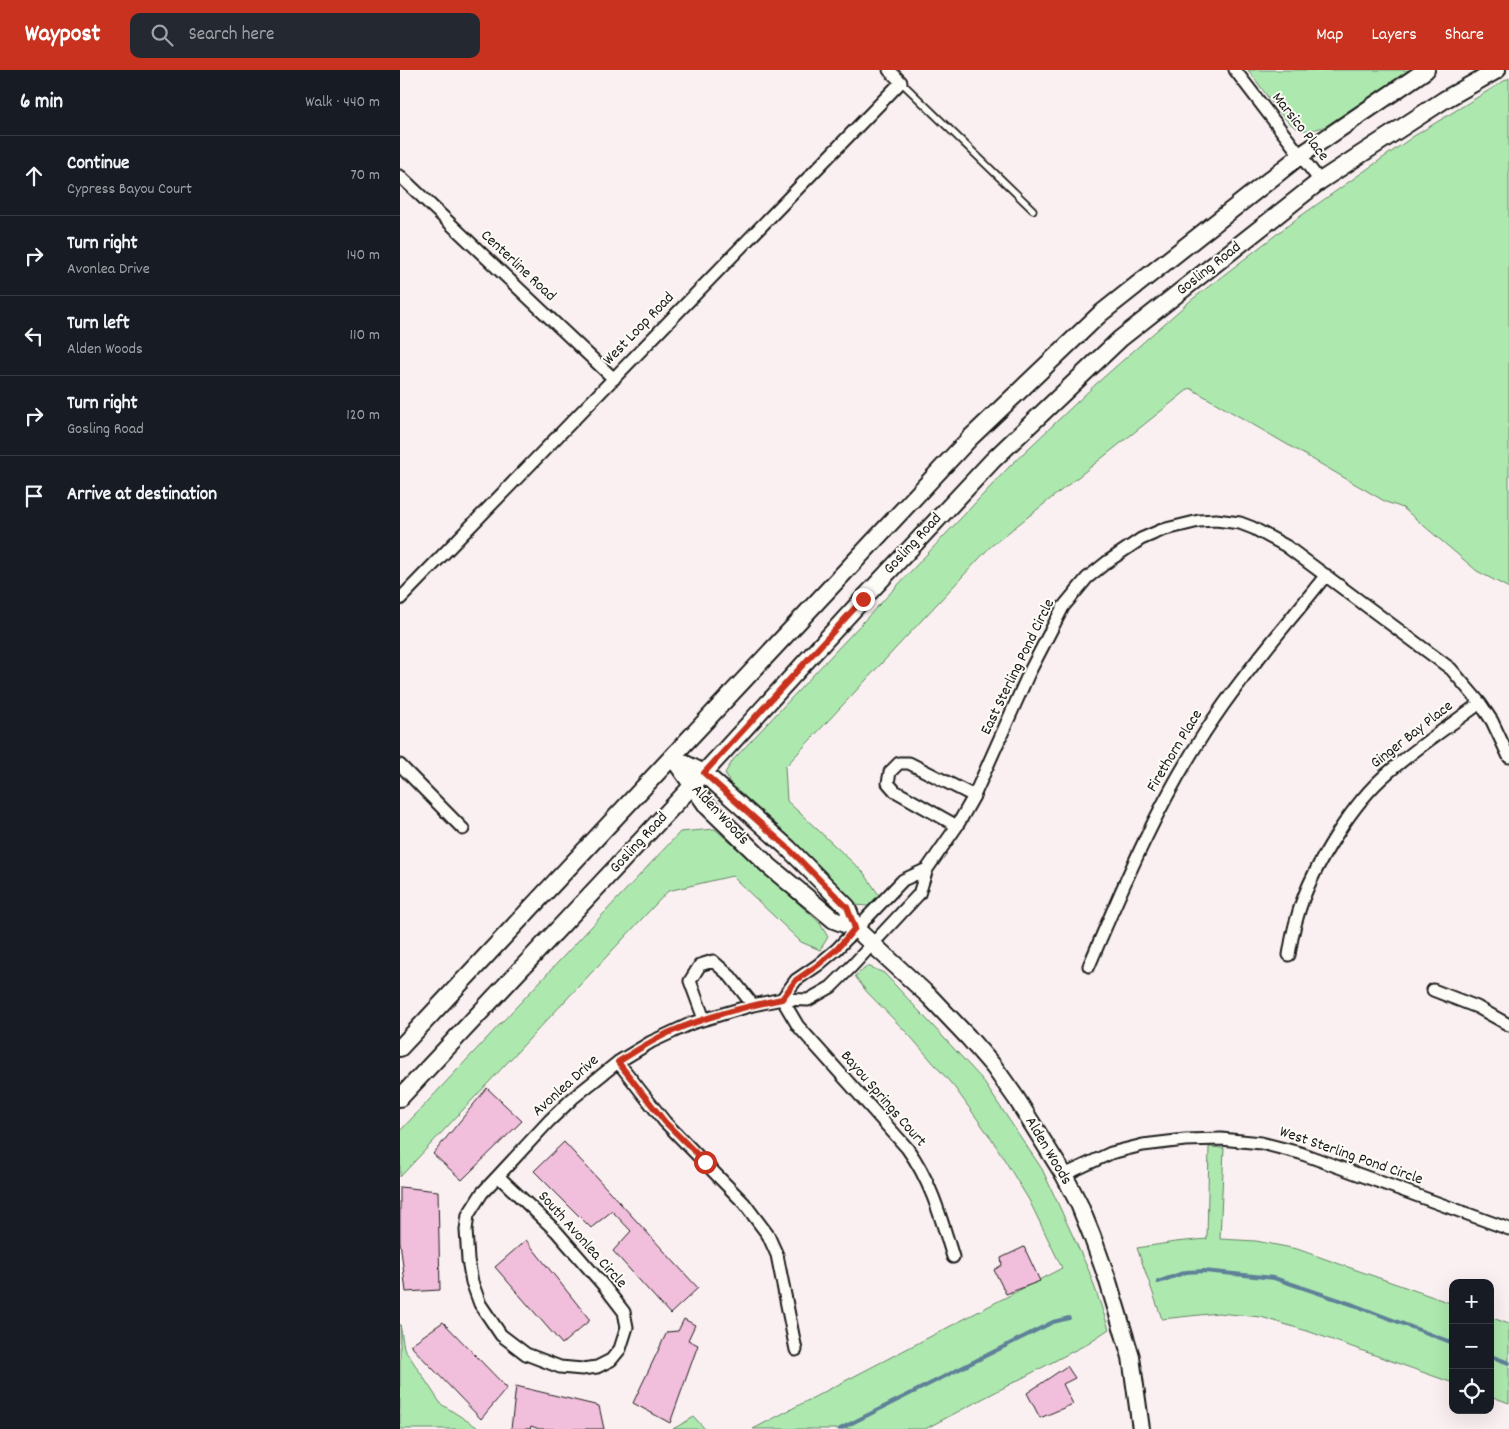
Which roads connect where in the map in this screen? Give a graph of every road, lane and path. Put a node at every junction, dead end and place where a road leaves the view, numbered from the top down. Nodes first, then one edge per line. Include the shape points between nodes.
1 (889, 70) edge
2 (1235, 70) edge
3 (1426, 70) edge
4 (1497, 70) edge
5 (901, 82) junction
6 (1301, 155) junction
7 (400, 176) edge
8 (1320, 181) junction
9 (1033, 210) dead end
10 (614, 379) junction
11 (1326, 576) junction
12 (400, 599) edge
13 (1480, 703) junction
14 (1509, 757) edge
15 (673, 758) junction
16 (400, 765) edge
17 (704, 773) junction
18 (692, 786) junction
19 (974, 796) junction
20 (958, 826) junction
21 (463, 829) dead end
22 (927, 869) junction
23 (855, 928) junction
24 (872, 945) junction
25 (1289, 955) dead end
26 (1089, 966) dead end
27 (1433, 990) dead end
28 (782, 999) junction
29 (753, 1005) junction
30 (704, 1019) junction
31 (1509, 1025) edge
32 (400, 1048) edge
33 (618, 1062) junction
34 (400, 1098) edge
35 (1064, 1175) junction
36 (498, 1176) junction
37 (1509, 1229) edge
38 (953, 1258) dead end
39 (796, 1350) dead end
40 (582, 1370) joint
41 (1141, 1429) edge

1 - 5 street
2 - 6 street, Marsico Place
3 - 6 main road, Gosling Road
4 - 8 main road, Gosling Road via 1444,100
5 - 9 lane
5 - 10 street, West Loop Road
6 - 8 street, Marsico Place
6 - 15 main road, Gosling Road via 1100,314 1023,386 970,438
7 - 10 street, Centerline Road
8 - 17 main road, Gosling Road via 1120,338 1045,409 992,460
10 - 12 street, West Loop Road
11 - 13 street, East Sterling Pond Circle via 1451,669
11 - 19 street, East Sterling Pond Circle via 1270,536 1232,522 1216,520 1182,524 1141,538 1087,578 1055,620
11 - 26 street, Firethorn Place via 1235,688 1203,734 1164,800
13 - 14 street
13 - 25 street, Ginger Bay Place via 1401,761 1379,781 1346,821 1308,888 1297,917
15 - 17 main road, Alden Woods
15 - 18 main road, Alden Woods
15 - 32 main road, Gosling Road
16 - 21 street
17 - 18 main road, Gosling Road
17 - 23 main road, Alden Woods via 788,848 847,907
18 - 23 main road, Alden Woods via 707,806 769,866 834,920
18 - 34 main road, Gosling Road
19 - 20 street, East Sterling Pond Circle
19 - 20 street via 909,763 899,763 890,772 888,783 895,791
20 - 22 street, East Sterling Pond Circle
22 - 23 street, East Sterling Pond Circle via 903,880
22 - 24 street, East Sterling Pond Circle via 919,894
23 - 24 main road, Alden Woods
23 - 28 street via 837,949 796,980
24 - 28 street, Avonlea Drive via 831,987 808,1000
24 - 35 main road, Alden Woods via 930,998 994,1067
27 - 31 street
28 - 29 street, Avonlea Drive
28 - 38 street, Bayou Springs Court via 798,1026 918,1163 936,1203
29 - 30 street, Avonlea Drive
29 - 30 street via 713,960 700,965 690,981
30 - 33 street, Avonlea Drive via 668,1033
33 - 36 street, Avonlea Drive via 573,1098
33 - 39 street via 665,1122 744,1203 768,1235 777,1255
35 - 37 street, West Sterling Pond Circle via 1111,1153 1143,1145 1221,1139 1261,1143 1300,1153
35 - 41 main road, Alden Woods via 1092,1236 1119,1316 1131,1357
36 - 40 street, Avonlea Drive via 468,1215 468,1260 480,1304 502,1335 526,1354 560,1367
36 - 40 street, South Avonlea Circle via 556,1232 624,1312 627,1327 620,1348 610,1360

